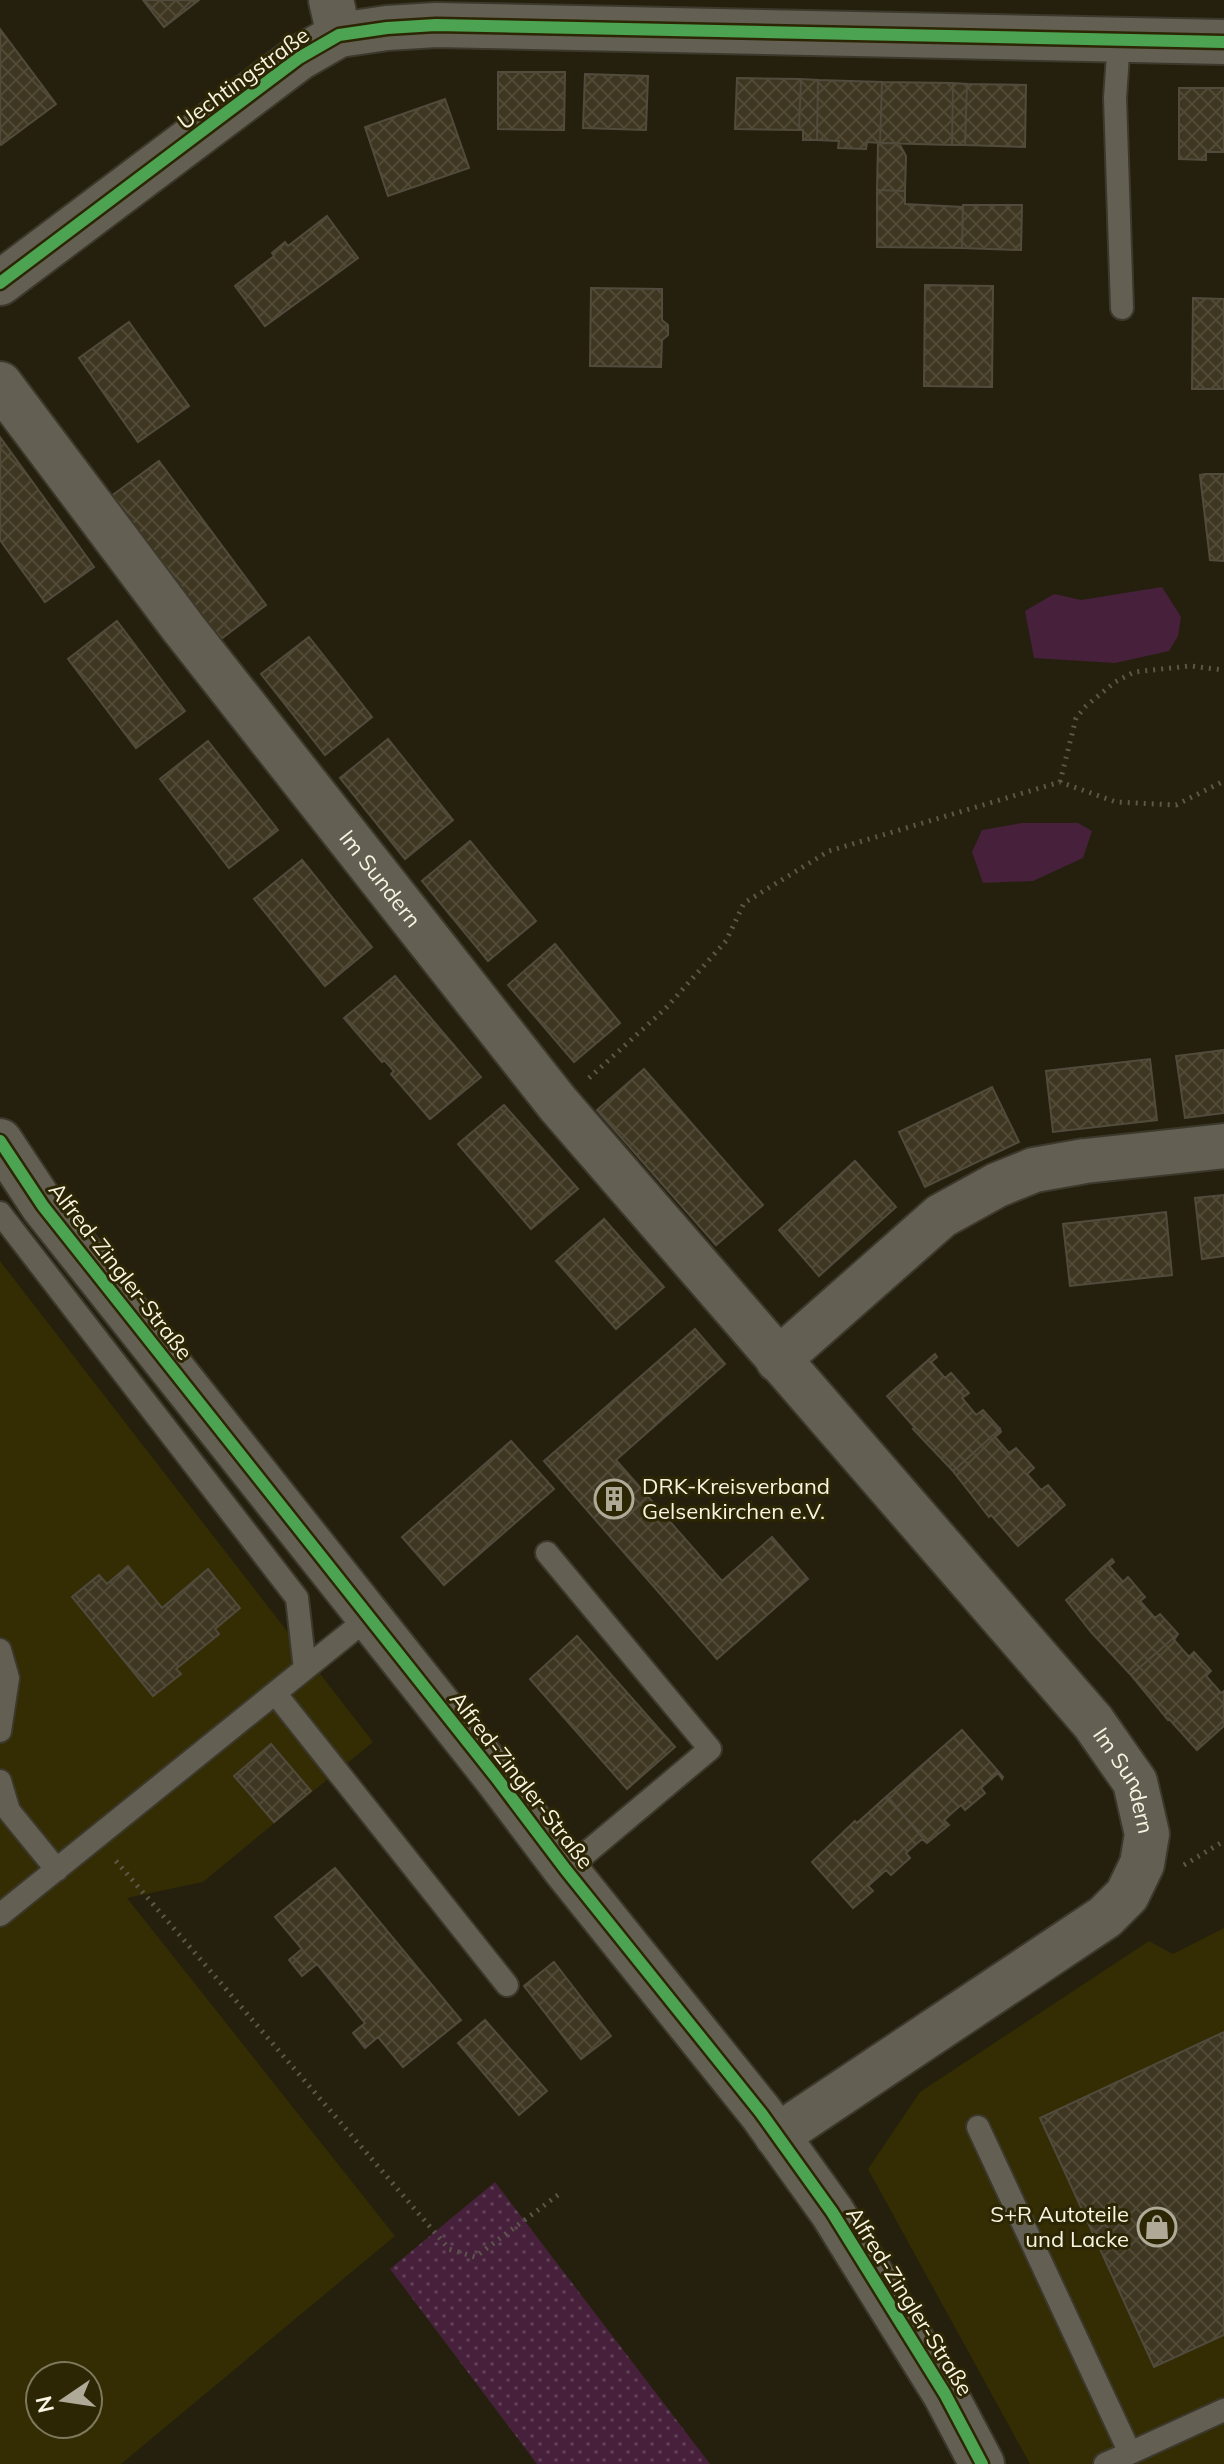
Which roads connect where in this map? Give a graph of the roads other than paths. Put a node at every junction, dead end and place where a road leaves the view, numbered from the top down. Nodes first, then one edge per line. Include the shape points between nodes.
1 (335, 18) edge
2 (1119, 40) junction
3 (1224, 42) edge
4 (0, 283) edge
5 (1122, 308) dead end
6 (0, 384) edge
7 (0, 1141) edge
8 (1224, 1146) edge
9 (0, 1213) edge
10 (778, 1360) junction
11 (547, 1553) dead end
12 (368, 1618) junction
13 (0, 1650) edge
14 (305, 1669) junction
15 (275, 1693) junction
16 (0, 1731) edge
17 (0, 1781) edge
18 (57, 1870) junction
19 (566, 1870) junction
20 (0, 1915) edge
21 (507, 1985) dead end
22 (978, 2127) dead end
23 (777, 2136) junction
24 (1224, 2410) edge
25 (1130, 2453) junction
26 (982, 2464) edge
27 (1105, 2464) edge

1 - 2 street, Uechtingstraße via 387,28
1 - 4 street, Uechtingstraße via 299,58
2 - 3 street, Uechtingstraße
2 - 5 lane via 1115,98
6 - 10 street, Im Sundern via 184,629 558,1104
7 - 12 street, Alfred-Zingler-Straße via 43,1206
8 - 10 street via 1085,1161 1034,1170 997,1185 941,1216
9 - 14 lane via 297,1598
10 - 23 street, Im Sundern via 1093,1722 1135,1782 1147,1834 1142,1864 1127,1895 1105,1917
11 - 19 lane via 710,1749
12 - 14 lane
12 - 19 street, Alfred-Zingler-Straße
13 - 16 lane via 8,1678
14 - 15 lane
15 - 18 lane
15 - 21 lane
17 - 18 lane via 9,1811
18 - 20 lane
19 - 23 street, Alfred-Zingler-Straße
22 - 25 lane
23 - 26 street, Alfred-Zingler-Straße via 832,2212
24 - 25 lane
25 - 27 lane

